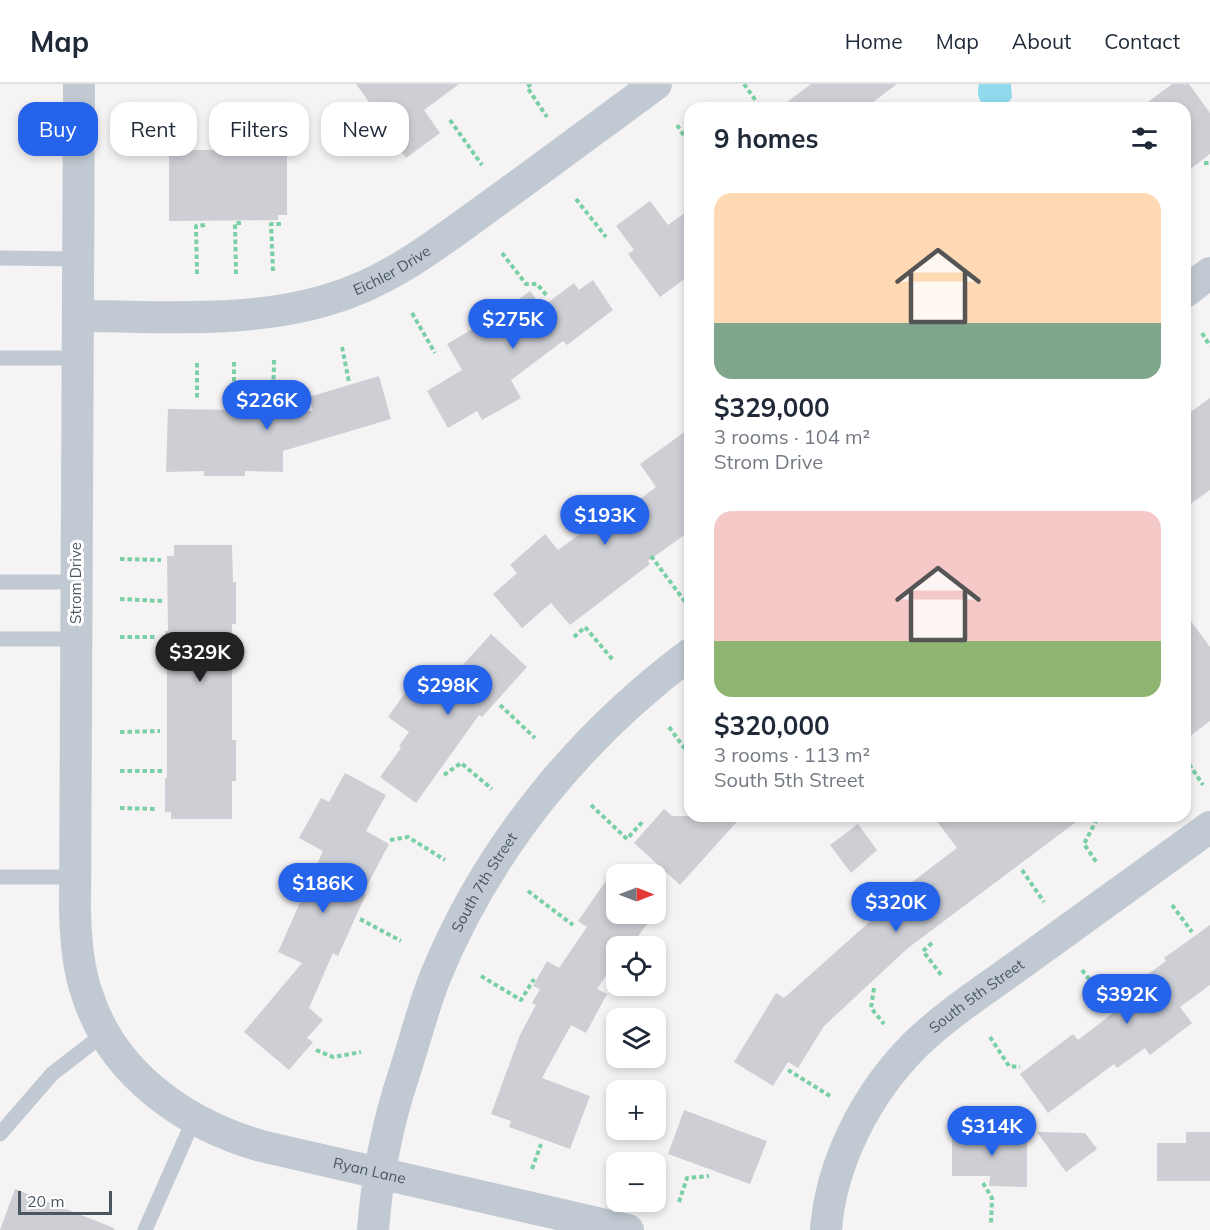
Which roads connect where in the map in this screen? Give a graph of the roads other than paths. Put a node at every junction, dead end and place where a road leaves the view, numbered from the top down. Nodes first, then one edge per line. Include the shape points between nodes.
1 (79, 84) edge
2 (656, 84) edge
3 (0, 258) edge
4 (77, 259) junction
5 (1210, 273) edge
6 (1191, 287) edge
7 (78, 316) junction
8 (0, 358) edge
9 (77, 358) junction
10 (0, 582) edge
11 (75, 582) junction
12 (0, 639) edge
13 (75, 639) junction
14 (684, 659) edge
15 (1210, 827) edge
16 (75, 877) junction
17 (0, 878) edge
18 (105, 1033) junction
19 (129, 1068) joint
20 (194, 1119) junction
21 (0, 1134) edge
22 (378, 1173) junction
23 (145, 1230) edge
24 (373, 1230) edge
25 (628, 1230) edge
26 (826, 1230) edge

1 - 4 street, Strom Drive
2 - 7 street, Eichler Drive via 437,245 388,276 354,291 312,304 255,314
3 - 4 lane
4 - 7 street, Strom Drive
5 - 6 street
7 - 9 street, Strom Drive
8 - 9 lane
9 - 11 street, Strom Drive
10 - 11 lane
11 - 13 street, Strom Drive
12 - 13 lane
13 - 16 street, Strom Drive
14 - 22 street, South 7th Street via 566,768 524,819 479,889 444,958 423,1012
15 - 26 street, South 5th Street via 914,1046 880,1088 856,1127 833,1188
16 - 17 lane
16 - 18 street, Strom Drive via 78,958 88,999
18 - 19 street, Strom Drive
18 - 21 lane via 52,1074
19 - 20 street, Ryan Lane via 155,1093
20 - 22 street, Ryan Lane via 243,1141
20 - 23 lane
22 - 24 street, South 7th Street
22 - 25 street, Ryan Lane

